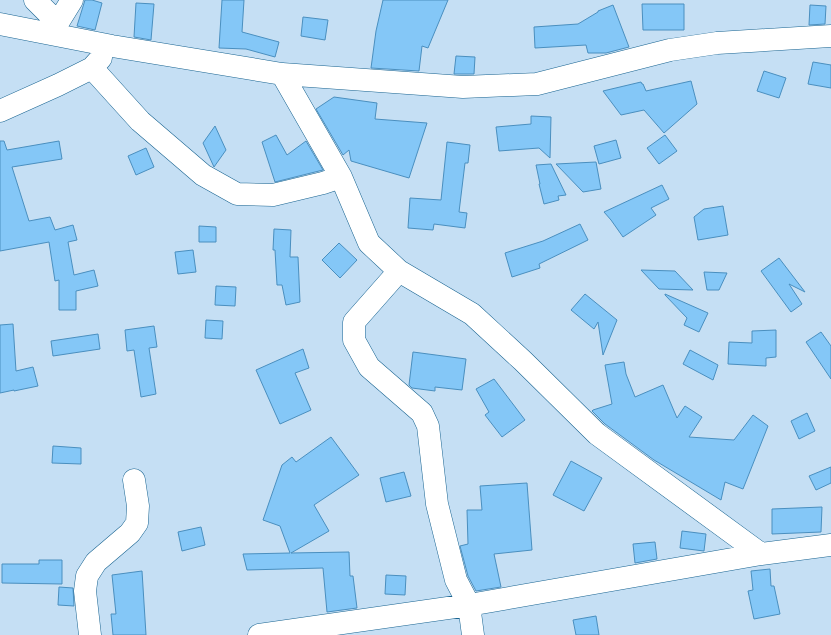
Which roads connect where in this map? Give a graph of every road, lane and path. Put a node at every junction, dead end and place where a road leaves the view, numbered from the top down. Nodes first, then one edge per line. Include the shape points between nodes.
1 (35, 0) edge
2 (72, 0) edge
3 (0, 24) edge
4 (54, 29) junction
5 (831, 36) edge
6 (112, 46) junction
7 (92, 68) junction
8 (282, 74) junction
9 (0, 111) edge
10 (341, 176) junction
11 (399, 270) junction
12 (134, 480) dead end
13 (831, 546) edge
14 (761, 554) junction
15 (469, 605) junction
16 (90, 635) edge
17 (259, 635) edge
18 (473, 635) edge

1 - 4 street
2 - 4 street
3 - 4 street
4 - 6 street
5 - 8 street via 717,43 670,50 537,84 463,87
6 - 7 street
6 - 8 street
7 - 9 street
7 - 10 street via 140,121 203,174 237,194 273,196
8 - 10 street
10 - 11 street via 369,243
11 - 14 street via 472,314 523,360 597,434
11 - 15 street via 354,322 354,340 369,367 422,413 428,426 437,504 456,580
12 - 16 street via 138,506 137,523 130,533 96,562 87,576 85,591
13 - 14 street
14 - 15 street
15 - 17 street
15 - 18 street

